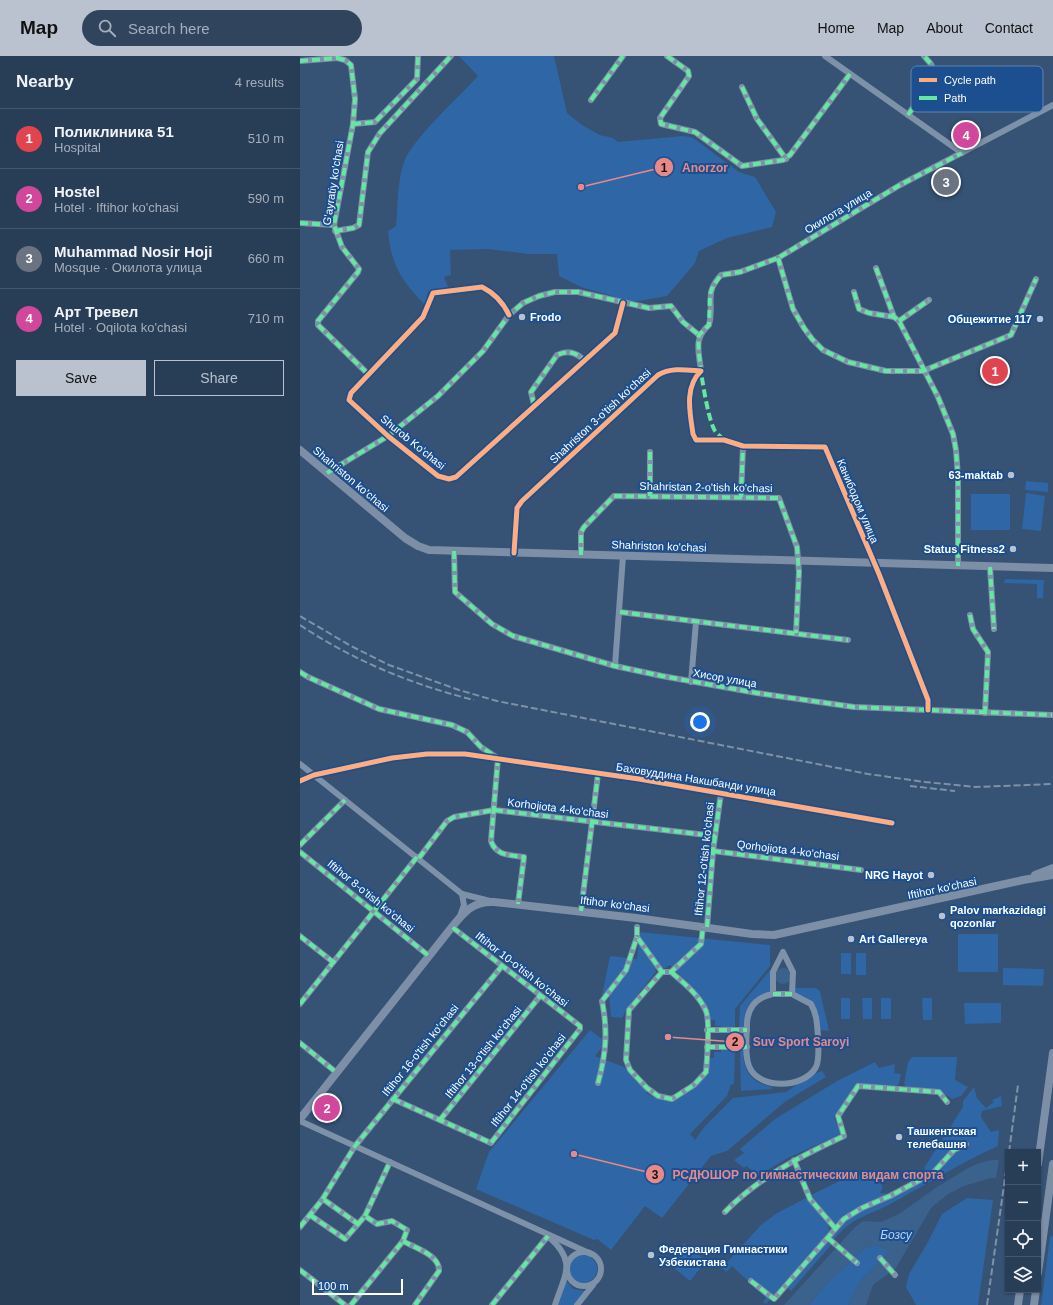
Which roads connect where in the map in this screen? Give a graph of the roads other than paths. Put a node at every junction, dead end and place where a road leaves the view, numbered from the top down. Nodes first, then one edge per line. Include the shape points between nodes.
1 (418, 56) edge
2 (451, 56) edge
3 (623, 56) edge
4 (667, 56) edge
5 (825, 56) edge
6 (924, 56) edge
7 (337, 57) edge
8 (300, 61) edge
9 (932, 66) edge
10 (850, 74) junction
11 (742, 87) dead end
12 (592, 100) dead end
13 (1053, 105) edge
14 (1043, 110) edge
15 (911, 111) edge
16 (1040, 112) edge
17 (908, 115) junction
18 (353, 124) junction
19 (962, 153) junction
20 (786, 159) junction
21 (300, 223) edge
22 (334, 228) junction
23 (778, 258) junction
24 (876, 268) dead end
25 (1036, 279) dead end
26 (854, 292) dead end
27 (929, 300) dead end
28 (622, 303) junction
29 (509, 315) junction
30 (897, 319) junction
31 (699, 335) junction
32 (585, 361) junction
33 (701, 370) junction
34 (923, 371) junction
35 (368, 374) junction
36 (534, 405) junction
37 (388, 436) junction
38 (743, 446) junction
39 (300, 450) edge
40 (650, 452) dead end
41 (327, 473) junction
42 (650, 496) junction
43 (741, 497) junction
44 (454, 551) junction
45 (514, 553) junction
46 (581, 555) junction
47 (623, 556) junction
48 (798, 562) junction
49 (873, 564) junction
50 (958, 566) junction
51 (1053, 568) edge
52 (990, 571) junction
53 (620, 612) junction
54 (970, 615) dead end
55 (696, 622) junction
56 (994, 629) dead end
57 (796, 633) junction
58 (848, 640) dead end
59 (615, 666) junction
60 (300, 672) edge
61 (691, 682) junction
62 (928, 710) junction
63 (985, 712) junction
64 (1052, 715) edge
65 (498, 758) junction
66 (300, 764) edge
67 (598, 774) junction
68 (314, 775) junction
69 (300, 781) edge
70 (721, 793) junction
71 (345, 800) junction
72 (494, 810) junction
73 (592, 822) junction
74 (892, 822) dead end
75 (715, 836) junction
76 (300, 845) edge
77 (713, 851) junction
78 (300, 852) edge
79 (418, 857) junction
80 (1053, 868) edge
81 (861, 870) dead end
82 (1053, 875) edge
83 (1024, 880) junction
84 (462, 894) junction
85 (494, 902) junction
86 (518, 904) junction
87 (581, 911) junction
88 (374, 912) junction
89 (460, 917) junction
90 (452, 927) junction
91 (637, 927) dead end
92 (705, 927) junction
93 (300, 936) edge
94 (637, 937) junction
95 (429, 956) junction
96 (333, 962) junction
97 (502, 966) junction
98 (662, 972) junction
99 (671, 972) junction
100 (772, 994) junction
101 (792, 994) junction
102 (540, 996) junction
103 (300, 1004) edge
104 (580, 1028) joint
105 (707, 1030) junction
106 (747, 1030) junction
107 (300, 1043) edge
108 (707, 1047) junction
109 (747, 1047) junction
110 (1053, 1053) edge
111 (337, 1072) junction
112 (598, 1083) dead end
113 (393, 1099) junction
114 (948, 1102) dead end
115 (300, 1120) edge
116 (440, 1120) junction
117 (966, 1144) dead end
118 (355, 1146) junction
119 (1040, 1149) edge
120 (794, 1160) junction
121 (390, 1162) junction
122 (1053, 1164) edge
123 (323, 1199) junction
124 (725, 1212) dead end
125 (310, 1215) junction
126 (364, 1216) junction
127 (358, 1224) junction
128 (300, 1227) edge
129 (835, 1228) junction
130 (546, 1234) junction
131 (828, 1238) junction
132 (402, 1241) junction
133 (591, 1254) junction
134 (1040, 1257) edge
135 (880, 1258) dead end
136 (857, 1263) dead end
137 (567, 1268) junction
138 (300, 1270) edge
139 (895, 1275) dead end
140 (751, 1281) dead end
141 (595, 1282) junction
142 (1020, 1293) edge
143 (1036, 1293) edge
144 (345, 1305) edge
145 (351, 1305) edge
146 (415, 1305) edge
147 (492, 1305) edge
148 (555, 1305) edge
149 (577, 1305) edge
150 (1018, 1305) edge
151 (1034, 1305) edge

1 - 18 street via 417,79 386,113 373,123
2 - 22 street via 380,133 368,152 359,225 353,228
3 - 12 street
4 - 20 street via 688,71 689,76 660,118 661,124 695,132 742,166
5 - 10 street
6 - 9 street
7 - 8 street, G'ayratiy ko'chasi
7 - 18 street, G'ayratiy ko'chasi via 348,62 353,71
10 - 17 street
10 - 20 street
11 - 20 street via 757,119
13 - 14 street, Окилота улица
15 - 17 street
16 - 19 street, Окилота улица
17 - 19 street
18 - 22 street, G'ayratiy ko'chasi
19 - 23 street, Окилота улица via 900,185
21 - 22 street
22 - 35 street, G'ayratiy ko'chasi via 342,247 357,266 358,272 318,325
23 - 31 street, Окилота улица via 740,272 721,275 712,286 710,294 709,325
23 - 34 street via 799,320 823,350 848,362 870,368 886,371
24 - 30 street
25 - 34 street via 1011,335
26 - 30 street via 859,309
27 - 30 street
28 - 29 street via 578,292 555,292 531,299
28 - 31 street via 649,308 671,306 683,322
28 - 32 street, Shurob Ko'chasi via 615,333
29 - 35 street, Shurob Ko'chasi via 498,298 482,287 433,293 423,317
29 - 37 street via 478,357 438,396
30 - 34 street
31 - 33 street
32 - 36 street, Shurob Ko'chasi
32 - 36 street via 578,354 570,352 557,355 531,392
33 - 38 street via 693,378 690,393 692,434 696,440 724,440
33 - 45 street, Shahriston 3-o'tish ko'chasi via 679,369 658,376 522,501 517,513
34 - 50 street via 938,397 953,434 956,450
35 - 37 street, Shurob Ko'chasi via 351,393 349,400
36 - 37 street, Shurob Ko'chasi via 461,474 449,479 438,476
37 - 41 street
38 - 43 street
38 - 49 street, Канибодом улица via 825,447
39 - 41 main road, Shahriston ko'chasi
40 - 42 street
41 - 44 main road, Shahriston ko'chasi via 414,545 429,550
42 - 43 street, Shahristan 2-o'tish ko'chasi
42 - 46 street, Shahristan 2-o'tish ko'chasi via 611,497 581,532
43 - 48 street, Shahristan 2-o'tish ko'chasi via 779,498 797,547
44 - 45 main road, Shahriston ko'chasi
44 - 59 street, Хисор улица via 455,592 492,624 512,636
45 - 46 main road, Shahriston ko'chasi
46 - 47 main road, Shahriston ko'chasi
47 - 48 main road, Shahriston ko'chasi
47 - 53 street
48 - 49 main road, Shahriston ko'chasi
48 - 57 street, Shahristan 2-o'tish ko'chasi
49 - 50 main road, Shahriston ko'chasi
49 - 62 street, Канибодом улица via 928,700
50 - 52 main road, Shahriston ko'chasi
51 - 52 main road, Shahriston ko'chasi
52 - 56 street
53 - 55 street
53 - 59 street
54 - 63 street via 973,629 988,652
55 - 57 street
55 - 61 street
57 - 58 street
59 - 61 street, Хисор улица
60 - 65 street via 379,709 452,725 467,732 481,747
61 - 62 street, Хисор улица via 854,707
62 - 63 street, Хисор улица
63 - 64 street, Хисор улица
65 - 67 street, Баховуддина Накшбанди улица
65 - 68 street, Баховуддина Накшбанди улица via 465,754 427,754 392,758
65 - 72 street
66 - 68 street
67 - 70 street, Баховуддина Накшбанди улица
67 - 73 street
68 - 69 street, Баховуддина Накшбанди улица
68 - 71 street
70 - 74 street, Баховуддина Накшбанди улица
70 - 75 street, Iftihor 12-o'tish ko'chasi
71 - 76 street
71 - 79 street
72 - 73 street, Korhojiota 4-ko'chasi
72 - 79 street, Korhojiota 4-ko'chasi via 447,821
72 - 86 street via 491,836 495,849 507,855 524,856
73 - 75 street, Korhojiota 4-ko'chasi
73 - 87 street
75 - 77 street, Iftihor 12-o'tish ko'chasi
77 - 81 street, Qorhojiota 4-ko'chasi
77 - 92 street, Iftihor 12-o'tish ko'chasi
78 - 88 street, Iftihor 8-o'tish ko'chasi
79 - 84 street
79 - 88 street, Korhojiota 4-ko'chasi
80 - 83 main road, Iftihor ko'chasi
82 - 83 main road, Iftihor ko'chasi
83 - 92 main road, Iftihor ko'chasi via 774,935
84 - 85 street
84 - 89 street via 464,905
85 - 86 main road, Iftihor ko'chasi
85 - 89 main road, Iftihor ko'chasi via 475,904
86 - 87 main road, Iftihor ko'chasi
87 - 92 main road, Iftihor ko'chasi
88 - 95 street, Iftihor 8-o'tish ko'chasi
88 - 96 street, Korhojiota 4-ko'chasi
89 - 90 main road, Iftihor ko'chasi
90 - 95 main road, Iftihor ko'chasi
90 - 97 street, Iftihor 10-o'tish ko'chasi
91 - 94 street
92 - 99 street, Iftihor 12-o'tish ko'chasi via 701,944
93 - 96 street
94 - 98 street
94 - 112 street via 626,970 602,1001 606,1022 605,1057
95 - 111 main road, Iftihor ko'chasi
96 - 103 street, Korhojiota 4-ko'chasi
97 - 102 street, Iftihor 10-o'tish ko'chasi
97 - 113 street, Iftihor 16-o'tish ko'chasi
98 - 99 street
98 - 108 street via 629,1010 626,1060 630,1070 658,1096 672,1099 706,1072
99 - 105 street via 690,988 706,1012
100 - 101 street
100 - 101 street via 773,972 783,952 792,972
100 - 106 street via 763,996 750,1008
101 - 109 street via 811,1004 817,1015 818,1060 815,1068 802,1080 792,1083 765,1081 750,1067
102 - 104 street, Iftihor 10-o'tish ko'chasi
102 - 116 street, Iftihor 13-o'tish ko'chasi
104 - 116 street, Iftihor 14-o'tish ko'chasi via 491,1143
105 - 106 street
105 - 108 street
106 - 109 street
107 - 111 street
108 - 109 street
110 - 119 main road
111 - 115 main road, Iftihor ko'chasi
113 - 116 street
113 - 118 street, Iftihor 16-o'tish ko'chasi
114 - 120 street via 939,1092 858,1086 838,1116 844,1136
115 - 118 street
117 - 129 street via 954,1150 933,1173 856,1211
118 - 121 street
118 - 123 street
120 - 124 street via 749,1190
120 - 129 street via 810,1199
121 - 126 street
121 - 130 street
122 - 134 main road
123 - 125 street
123 - 127 street
125 - 127 street via 345,1239
125 - 128 street
126 - 127 street
126 - 132 street via 377,1224 392,1221 406,1230
129 - 131 street
130 - 133 street
130 - 137 street via 562,1249
130 - 147 street
131 - 136 street
131 - 140 street via 774,1299
132 - 145 street
132 - 146 street via 435,1258 440,1268
133 - 137 street via 576,1254
133 - 141 street via 600,1261 601,1267 601,1273
135 - 139 street
137 - 141 street via 569,1278 578,1285 590,1286
137 - 148 street
138 - 144 street
141 - 149 street
142 - 150 main road
143 - 151 main road

